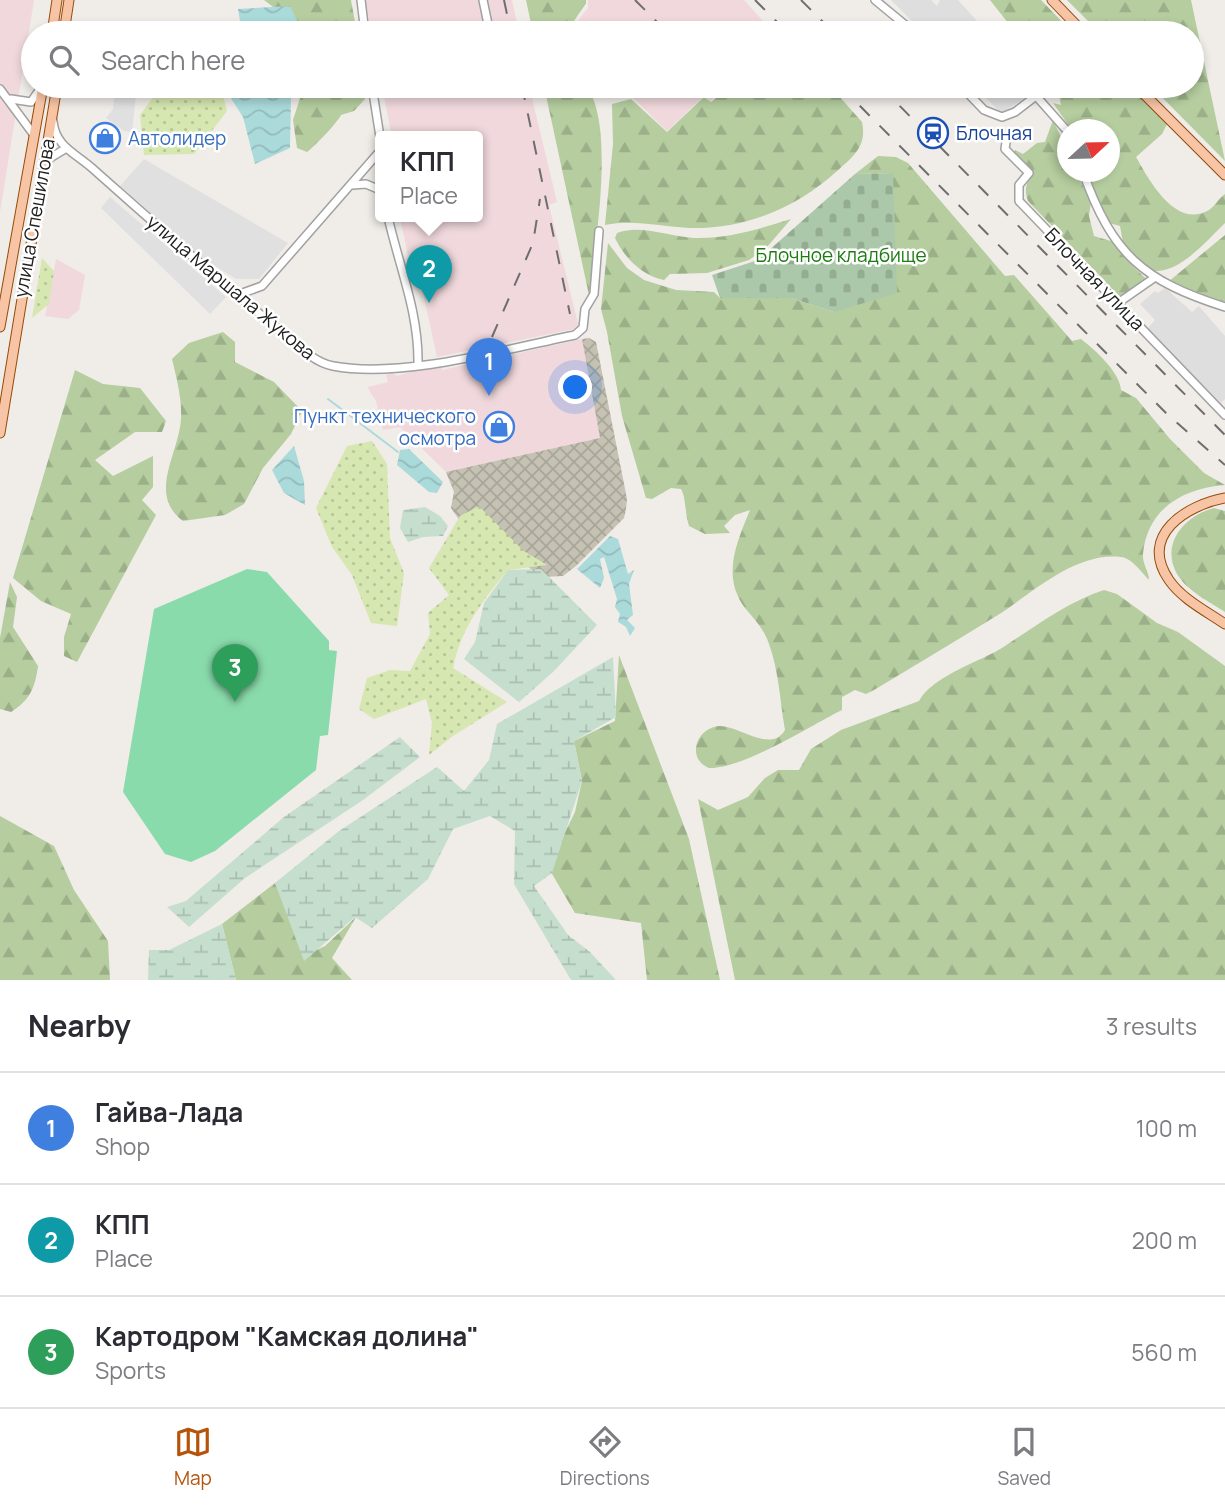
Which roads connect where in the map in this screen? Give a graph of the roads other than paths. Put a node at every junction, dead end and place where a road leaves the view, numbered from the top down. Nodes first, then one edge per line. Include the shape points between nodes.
1 (57, 0) edge
2 (69, 0) edge
3 (361, 0) edge
4 (483, 0) edge
5 (876, 0) edge
6 (1052, 0) edge
7 (54, 21) edge
8 (66, 21) edge
9 (364, 21) edge
10 (487, 21) edge
11 (901, 21) edge
12 (1072, 21) edge
13 (2, 92) edge
14 (35, 98) edge
15 (40, 98) edge
16 (55, 98) joint
17 (374, 98) edge
18 (973, 98) edge
19 (1035, 98) edge
20 (1038, 98) edge
21 (1148, 98) edge
22 (1057, 120) edge
23 (379, 131) edge
24 (34, 135) junction
25 (1007, 136) dead end
26 (65, 149) junction
27 (375, 157) edge
28 (1225, 175) edge
29 (1087, 182) edge
30 (38, 186) junction
31 (352, 186) junction
32 (375, 188) edge
33 (389, 222) edge
34 (599, 231) dead end
35 (1154, 278) junction
36 (237, 295) junction
37 (1118, 303) junction
38 (1225, 307) edge
39 (0, 327) edge
40 (14, 355) junction
41 (418, 364) junction
42 (0, 377) edge
43 (1225, 415) edge
44 (0, 433) edge
45 (1225, 498) edge
46 (1225, 624) edge

1 - 7 main road
2 - 8 main road
3 - 9 street
4 - 10 street
5 - 11 street
6 - 12 main road
13 - 14 street via 14,101
13 - 24 street
15 - 24 main road, улица Спешилова
16 - 26 street via 54,127
16 - 30 main road, улица Спешилова
17 - 23 street
18 - 19 street via 989,113 1006,116
20 - 22 street
21 - 28 main road
24 - 39 main road, улица Спешилова
25 - 37 street, Блочная улица via 1005,149 1029,174 1019,185 1019,201
26 - 30 street via 50,158
26 - 36 street, улица Маршала Жукова
27 - 31 street
29 - 35 street via 1105,222 1132,259
30 - 40 main road, улица Спешилова
31 - 32 street
31 - 36 street via 262,286
33 - 41 street via 407,281
34 - 41 street, улица Маршала Жукова via 594,294 580,332
35 - 37 street
35 - 38 street via 1178,292
36 - 41 street, улица Маршала Жукова via 325,364 358,368
37 - 43 street, Блочная улица
40 - 42 main road
40 - 44 main road, улица Спешилова
45 - 46 main road via 1181,513 1164,536 1161,551 1173,585

